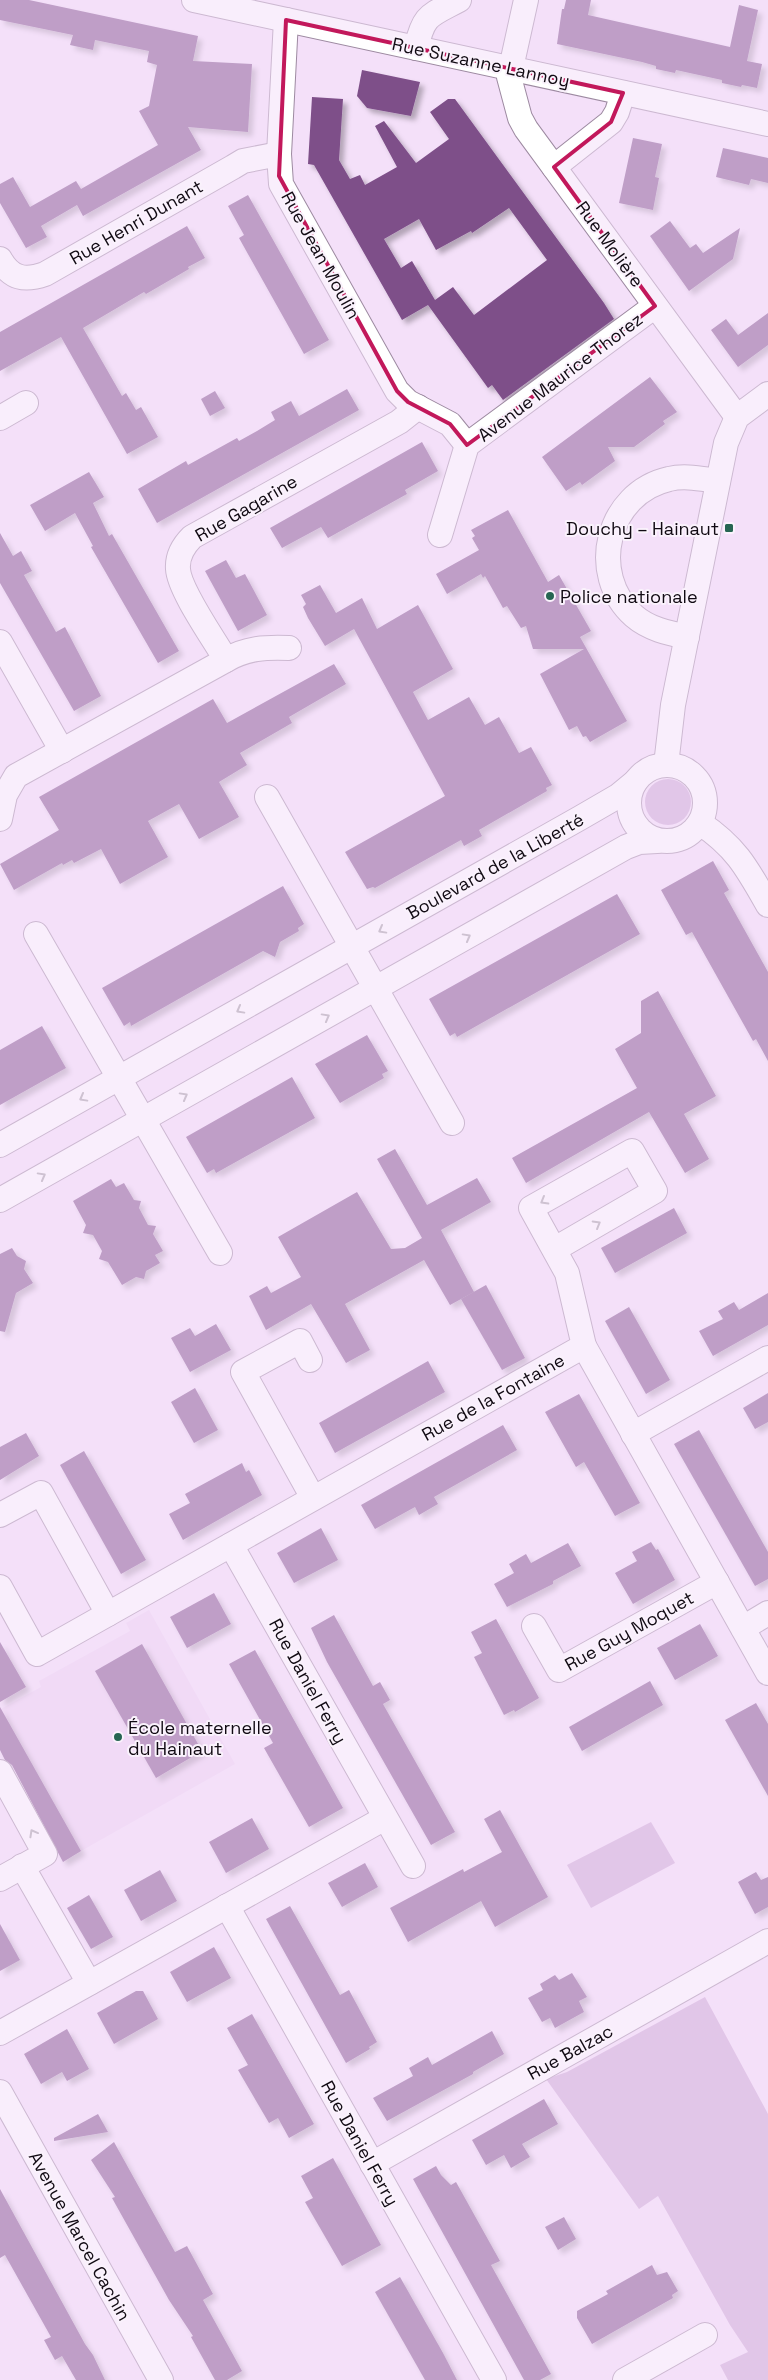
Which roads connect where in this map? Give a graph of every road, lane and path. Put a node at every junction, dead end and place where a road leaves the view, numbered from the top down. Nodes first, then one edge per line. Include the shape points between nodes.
1 (194, 0) edge
2 (458, 0) edge
3 (526, 0) edge
4 (286, 20) junction
5 (416, 48) junction
6 (509, 68) junction
7 (623, 93) junction
8 (768, 124) edge
9 (278, 154) junction
10 (554, 167) junction
11 (0, 259) edge
12 (655, 306) junction
13 (768, 394) edge
14 (26, 403) dead end
15 (418, 407) junction
16 (737, 417) junction
17 (0, 418) edge
18 (467, 445) junction
19 (718, 481) junction
20 (440, 535) dead end
21 (687, 637) junction
22 (0, 642) edge
23 (289, 648) dead end
24 (226, 660) junction
25 (62, 751) junction
26 (666, 765) junction
27 (635, 782) junction
28 (267, 797) dead end
29 (0, 819) edge
30 (700, 823) junction
31 (657, 841) junction
32 (768, 905) edge
33 (36, 934) dead end
34 (352, 947) junction
35 (376, 988) junction
36 (119, 1078) junction
37 (143, 1120) junction
38 (452, 1123) dead end
39 (0, 1145) edge
40 (0, 1200) edge
41 (555, 1249) junction
42 (220, 1254) dead end
43 (584, 1346) junction
44 (768, 1358) edge
45 (310, 1360) dead end
46 (633, 1434) junction
47 (313, 1498) junction
48 (0, 1515) edge
49 (231, 1545) junction
50 (717, 1582) junction
51 (0, 1587) edge
52 (108, 1614) junction
53 (768, 1614) edge
54 (534, 1626) dead end
55 (743, 1628) junction
56 (768, 1673) edge
57 (0, 1772) edge
58 (385, 1818) junction
59 (22, 1866) junction
60 (412, 1866) dead end
61 (0, 1879) edge
62 (226, 1906) junction
63 (768, 1941) edge
64 (90, 1983) junction
65 (0, 2033) edge
66 (0, 2092) edge
67 (372, 2164) junction
68 (705, 2334) dead end
69 (161, 2380) edge
70 (494, 2380) edge
71 (625, 2380) edge

1 - 4 street, Rue Suzanne Lannoy
2 - 5 street via 424,21
3 - 6 street
4 - 5 street, Rue Suzanne Lannoy
4 - 9 street, Rue Jean Moulin
5 - 6 street, Rue Suzanne Lannoy
6 - 7 street, Rue Suzanne Lannoy
6 - 10 street, Rue Molière via 510,86 520,118
7 - 8 street, Rue Suzanne Lannoy
7 - 10 street via 611,122
9 - 11 street, Rue Henri Dunant via 254,158 233,167 45,274 33,278 16,277 9,273
9 - 15 street, Rue Jean Moulin via 279,176 286,193 397,392
10 - 12 street, Rue Molière
12 - 16 street, Rue Molière
12 - 18 street, Avenue Maurice Thorez
13 - 16 street
14 - 17 street
15 - 18 street, Rue Jean Moulin via 450,424
15 - 24 street, Rue Gagarine via 399,422 187,542 179,558 181,583
16 - 19 street via 729,433
18 - 20 street, Avenue Maurice Thorez
19 - 21 street
19 - 21 street via 680,477 657,482 622,511 608,542 610,577 626,607 643,623
21 - 26 street via 669,729
22 - 25 street
23 - 24 street via 258,648
24 - 25 street
25 - 29 street via 16,776 5,795
26 - 27 street via 651,768
26 - 30 street via 682,768 699,783 705,803
27 - 31 street via 629,797 630,814 638,829
27 -> 34 street, Boulevard de la Liberté via 606,803
28 - 34 street
30 - 31 street via 679,840
30 - 32 street via 736,852
35 -> 31 street via 626,847
33 - 36 street
34 - 35 street
34 -> 36 street, Boulevard de la Liberté
37 -> 35 street
35 - 38 street
36 - 37 street
36 -> 39 street, Boulevard de la Liberté
40 -> 37 street
37 - 42 street
41 -> 41 street, Rue de la Fontaine via 655,1191 632,1151 532,1208
41 - 43 street, Rue de la Fontaine via 571,1286
43 - 46 street
43 - 47 street, Rue de la Fontaine
44 - 46 street
45 - 47 street via 300,1341 243,1372
46 - 50 street
47 - 49 street, Rue de la Fontaine
48 - 52 street via 41,1493
49 - 52 street, Rue de la Fontaine
49 - 58 street, Rue Daniel Ferry
50 - 54 street, Rue Guy Moquet via 559,1670
50 - 55 street
51 - 52 street, Rue de la Fontaine via 37,1654
53 - 55 street
55 - 56 street
59 -> 57 street via 45,1854
58 - 60 street, Rue Daniel Ferry
58 - 62 street
59 - 61 street
59 - 64 street
62 - 64 street
62 - 67 street, Rue Daniel Ferry
63 - 67 street, Rue Balzac
64 - 65 street
66 - 69 street, Avenue Marcel Cachin
67 - 70 street, Rue Daniel Ferry
68 - 71 street

